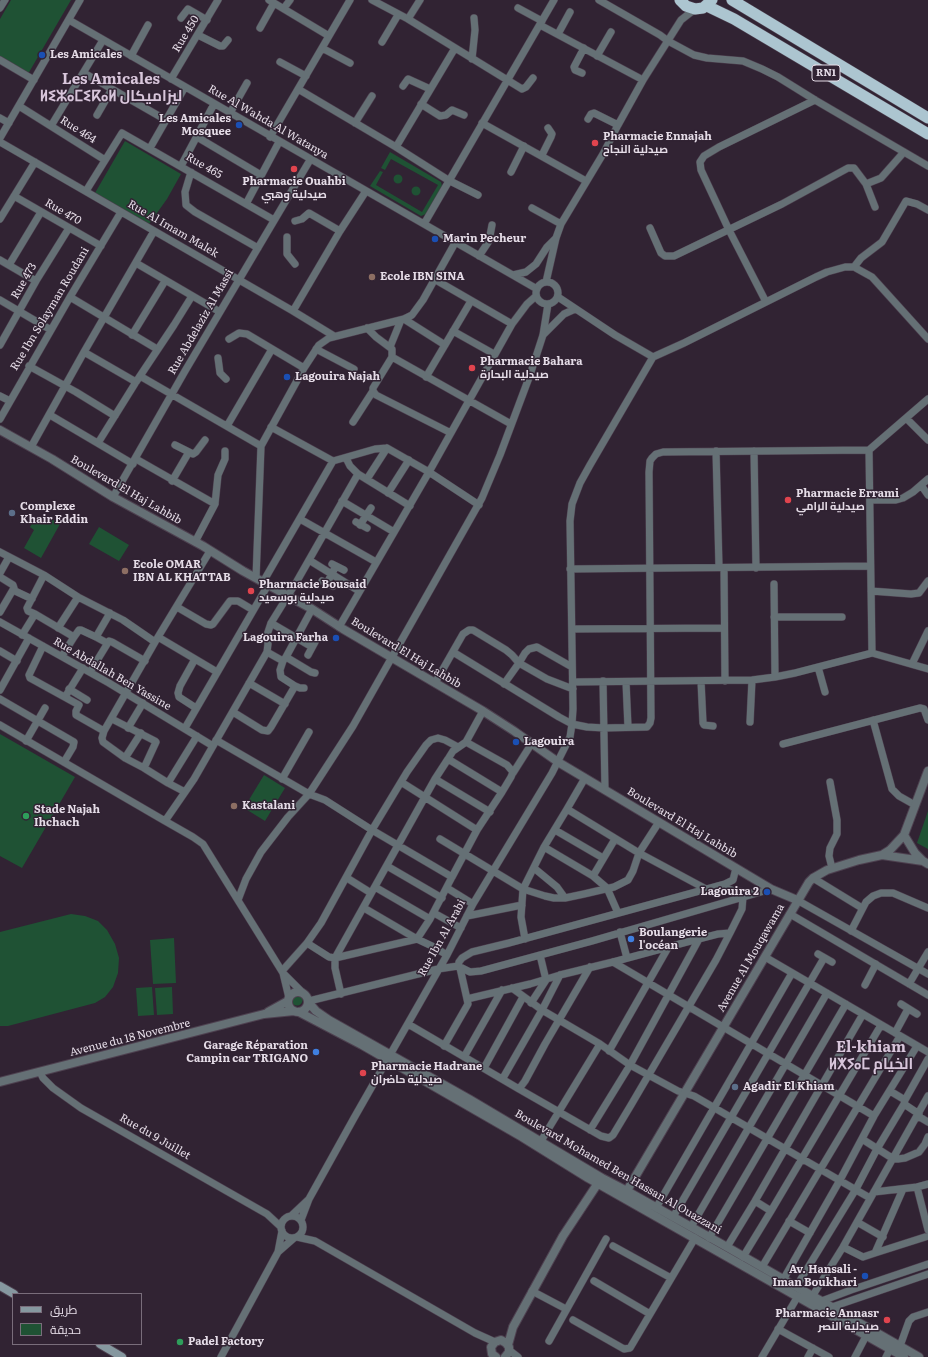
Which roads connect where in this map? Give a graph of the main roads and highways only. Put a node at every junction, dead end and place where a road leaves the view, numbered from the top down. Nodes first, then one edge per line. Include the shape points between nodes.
1 (732, 0) edge
2 (681, 2) edge
3 (710, 3) edge
4 (928, 118) edge
5 (928, 134) edge
6 (0, 1286) edge
7 (12, 1293) edge
8 (102, 1345) edge
9 (122, 1357) edge

1 - 4 highway, RN1
2 - 3 highway, RN1 via 694,8 703,8
3 - 5 highway, RN1
6 - 7 main road
8 - 9 main road

